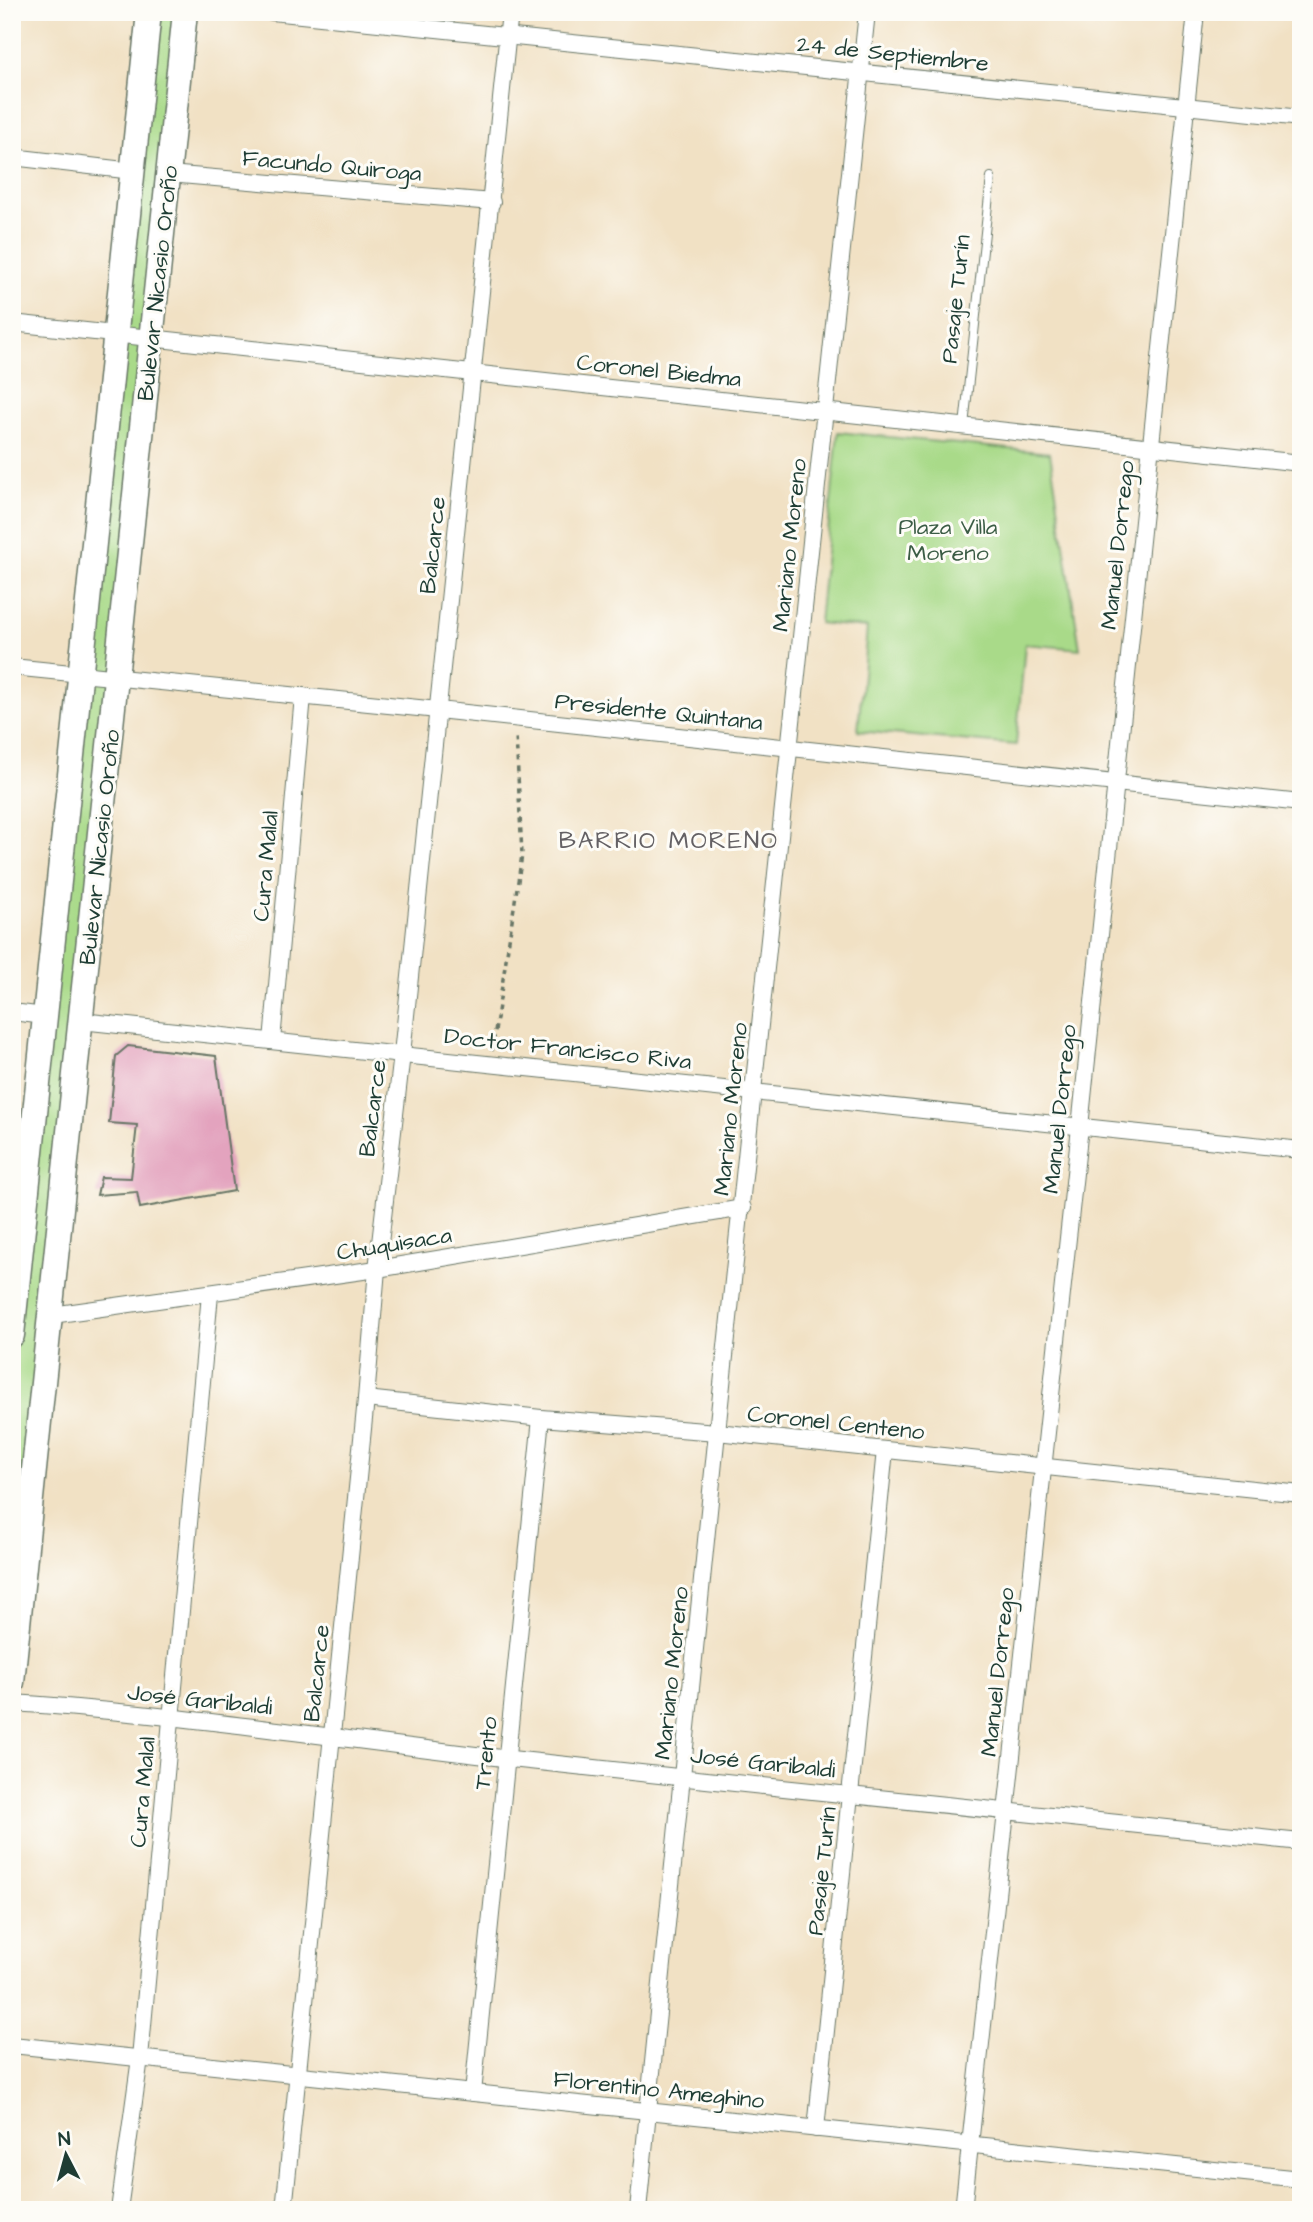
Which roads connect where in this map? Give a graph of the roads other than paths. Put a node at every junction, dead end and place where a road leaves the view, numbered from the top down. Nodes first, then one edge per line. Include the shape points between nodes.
1 (149, 12) edge
2 (186, 12) edge
3 (272, 12) edge
4 (510, 12) edge
5 (867, 12) edge
6 (1196, 12) edge
7 (508, 35) junction
8 (861, 73) junction
9 (1186, 106) junction
10 (1301, 118) edge
11 (12, 157) edge
12 (132, 170) junction
13 (169, 174) junction
14 (991, 177) dead end
15 (492, 202) junction
16 (12, 323) edge
17 (116, 334) junction
18 (152, 337) junction
19 (472, 372) junction
20 (826, 411) junction
21 (964, 426) junction
22 (1150, 446) junction
23 (1301, 463) edge
24 (12, 667) edge
25 (81, 674) junction
26 (116, 677) junction
27 (303, 696) junction
28 (438, 710) junction
29 (790, 748) junction
30 (1115, 783) junction
31 (1301, 803) edge
32 (12, 1012) edge
33 (45, 1016) junction
34 (81, 1021) junction
35 (272, 1041) junction
36 (402, 1054) junction
37 (754, 1091) junction
38 (1080, 1127) junction
39 (1301, 1150) edge
40 (743, 1208) junction
41 (377, 1269) junction
42 (209, 1294) junction
43 (52, 1315) junction
44 (13, 1323) edge
45 (366, 1399) junction
46 (541, 1418) junction
47 (717, 1432) junction
48 (885, 1450) junction
49 (1043, 1467) junction
50 (1301, 1494) edge
51 (12, 1682) edge
52 (12, 1703) edge
53 (172, 1719) junction
54 (332, 1735) junction
55 (508, 1758) junction
56 (684, 1777) junction
57 (852, 1794) junction
58 (1005, 1811) junction
59 (1301, 1842) edge
60 (12, 2045) edge
61 (140, 2059) junction
62 (298, 2074) junction
63 (473, 2093) junction
64 (649, 2111) junction
65 (816, 2129) junction
66 (970, 2145) junction
67 (1301, 2179) edge
68 (119, 2210) edge
69 (284, 2210) edge
70 (638, 2210) edge
71 (963, 2210) edge

1 - 12 main road, Bulevar Nicasio Oroño
2 - 13 main road, Bulevar Nicasio Oroño
3 - 7 street, 24 de Septiembre
4 - 7 street, Balcarce
5 - 8 street, Mariano Moreno
6 - 9 street, Manuel Dorrego
7 - 8 street, 24 de Septiembre
7 - 15 street, Balcarce
8 - 9 street, 24 de Septiembre
8 - 20 street, Mariano Moreno
9 - 10 street, 24 de Septiembre
9 - 22 street, Manuel Dorrego
11 - 12 street
12 - 17 main road, Bulevar Nicasio Oroño
13 - 15 street, Facundo Quiroga
13 - 18 main road, Bulevar Nicasio Oroño
14 - 21 lane, Pasaje Turín
15 - 19 street, Balcarce
16 - 17 street, Coronel Biedma
17 - 18 street, Coronel Biedma
17 - 25 main road, Bulevar Nicasio Oroño
18 - 19 street, Coronel Biedma
18 - 26 main road, Bulevar Nicasio Oroño
19 - 20 street, Coronel Biedma
19 - 28 street, Balcarce
20 - 21 street, Coronel Biedma
20 - 29 street, Mariano Moreno
21 - 22 street, Coronel Biedma
22 - 23 street, Coronel Biedma
22 - 30 street, Manuel Dorrego
24 - 25 street, Presidente Quintana
25 - 26 street, Presidente Quintana
25 - 33 main road, Bulevar Nicasio Oroño
26 - 27 street, Presidente Quintana
26 - 34 main road, Bulevar Nicasio Oroño
27 - 28 street, Presidente Quintana
27 - 35 street, Cura Malal
28 - 29 street, Presidente Quintana
28 - 36 street, Balcarce
29 - 30 street, Presidente Quintana
29 - 37 street, Mariano Moreno
30 - 31 street, Presidente Quintana
30 - 38 street, Manuel Dorrego
32 - 33 street
33 - 44 main road, Bulevar Nicasio Oroño
34 - 35 street, Doctor Francisco Riva
34 - 43 main road, Bulevar Nicasio Oroño
35 - 36 street, Doctor Francisco Riva
36 - 37 street, Doctor Francisco Riva
36 - 41 street, Balcarce
37 - 38 street, Doctor Francisco Riva
37 - 40 street, Mariano Moreno
38 - 39 street, Doctor Francisco Riva
38 - 49 street, Manuel Dorrego
40 - 41 street, Chuquisaca
40 - 47 street, Mariano Moreno
41 - 42 street, Chuquisaca
41 - 45 street, Balcarce
42 - 43 street, Chuquisaca
42 - 53 street, Cura Malal
43 - 51 main road, Bulevar Nicasio Oroño
45 - 46 street, Coronel Centeno
45 - 54 street, Balcarce
46 - 47 street, Coronel Centeno
46 - 55 street, Trento
47 - 48 street, Coronel Centeno
47 - 56 street, Mariano Moreno
48 - 49 street, Coronel Centeno
48 - 57 street, Pasaje Turín
49 - 50 street, Coronel Centeno
49 - 58 street, Manuel Dorrego
52 - 53 street, José Garibaldi
53 - 54 street, José Garibaldi
53 - 61 street, Cura Malal
54 - 55 street, José Garibaldi
54 - 62 street, Balcarce
55 - 56 street, José Garibaldi
55 - 63 street, Trento
56 - 57 street, José Garibaldi
56 - 64 street, Mariano Moreno
57 - 58 street, José Garibaldi
57 - 65 street, Pasaje Turín
58 - 59 street, José Garibaldi
58 - 66 street, Manuel Dorrego
60 - 61 street, Florentino Ameghino
61 - 62 street, Florentino Ameghino
61 - 68 street, Cura Malal
62 - 63 street, Florentino Ameghino
62 - 69 street, Balcarce
63 - 64 street, Florentino Ameghino
64 - 65 street, Florentino Ameghino
64 - 70 street, Mariano Moreno
65 - 66 street, Florentino Ameghino
66 - 67 street, Florentino Ameghino
66 - 71 street, Manuel Dorrego

